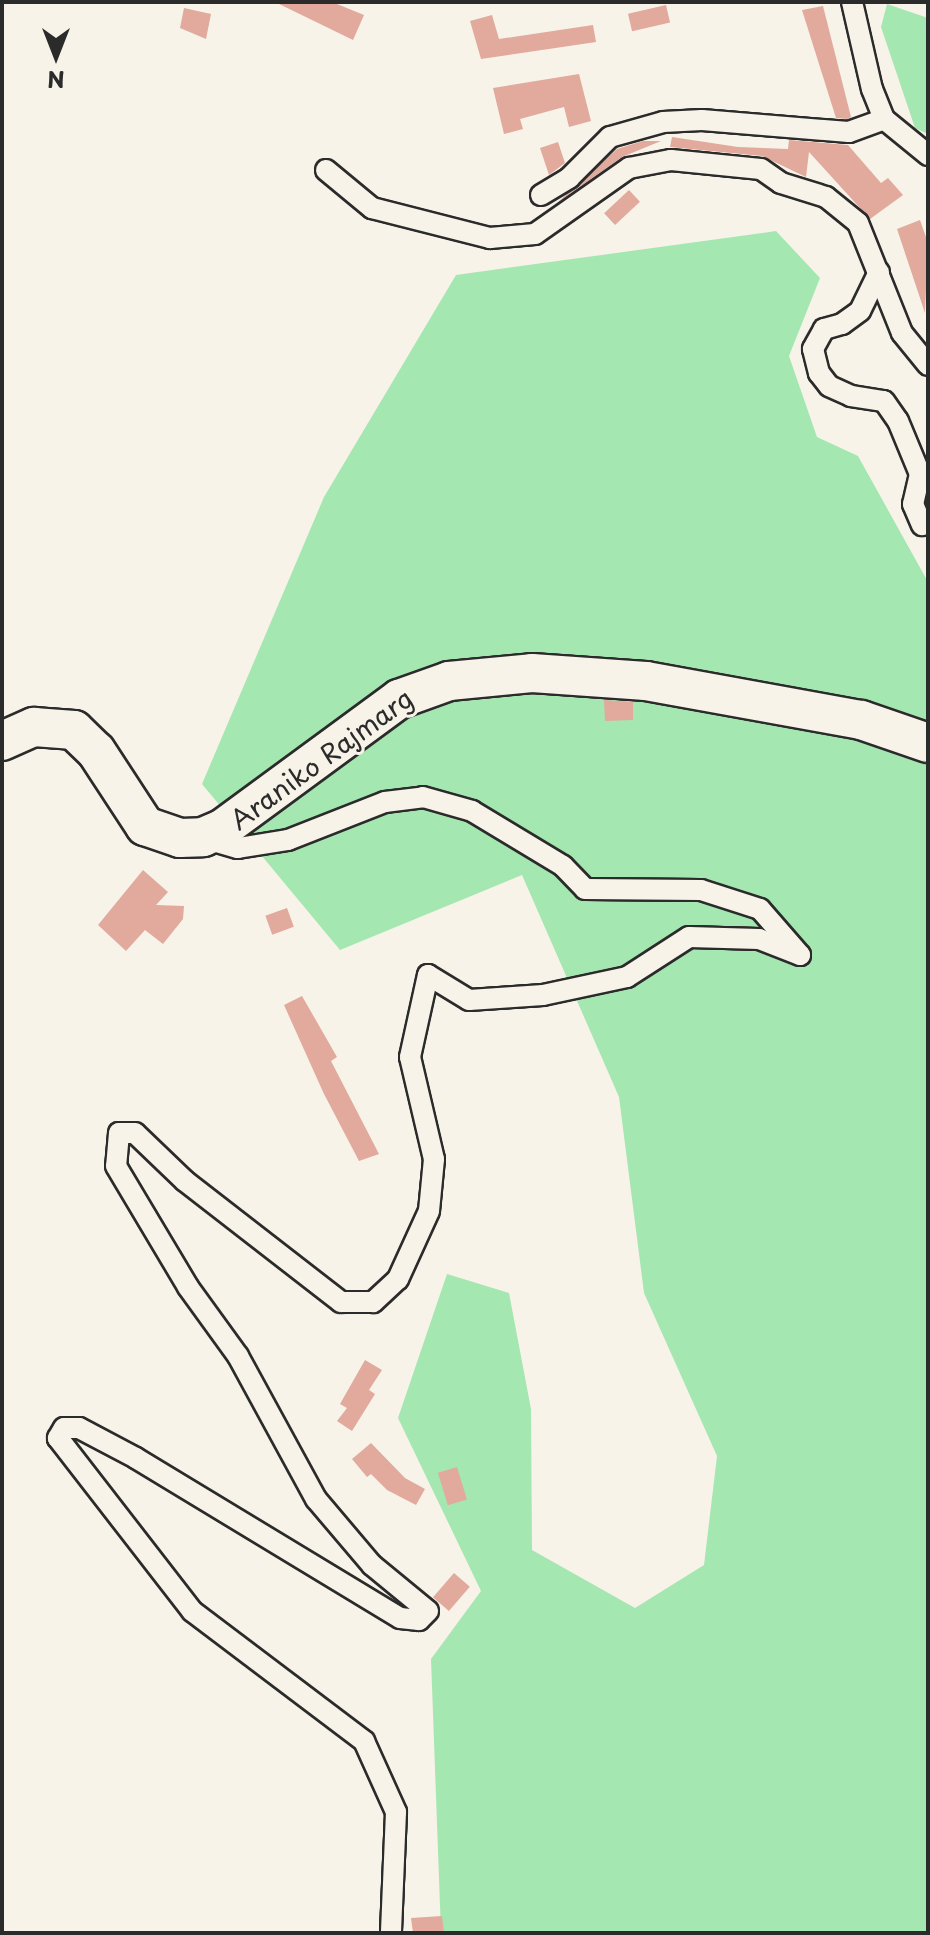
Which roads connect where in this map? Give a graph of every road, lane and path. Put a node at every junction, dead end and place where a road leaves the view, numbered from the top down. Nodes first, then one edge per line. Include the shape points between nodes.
1 (852, 2) edge
2 (884, 119) junction
3 (928, 155) edge
4 (326, 170) dead end
5 (541, 195) dead end
6 (879, 272) junction
7 (928, 365) edge
8 (922, 525) dead end
9 (2, 741) edge
10 (928, 743) edge
11 (203, 837) junction
12 (391, 1933) edge

1 - 2 street
2 - 3 street
2 - 5 street via 849,132 702,120 663,122 610,137 569,178
4 - 6 street via 372,208 490,238 535,234 629,168 671,160 761,169 840,207 858,223
6 - 7 street via 902,333
6 - 8 street via 860,311 824,329 813,349 819,373 829,386 884,401 898,421 920,474 913,504
9 - 11 highway, Araniko Rajmarg via 34,727 74,730 96,751 145,826 163,836
10 - 11 highway, Araniko Rajmarg via 861,720 646,681 532,673 449,681 399,699 237,821
11 - 12 street via 238,848 288,840 385,802 423,797 472,811 563,866 585,889 701,890 760,909 800,955 759,939 689,937 627,977 543,995 469,1000 428,975 410,1057 434,1159 429,1211 398,1279 373,1302 341,1302 185,1181 135,1133 119,1133 116,1166 188,1287 238,1356 316,1499 372,1565 428,1611 419,1620 400,1618 136,1458 79,1428 64,1428 58,1438 192,1611 322,1704 364,1741 396,1812

